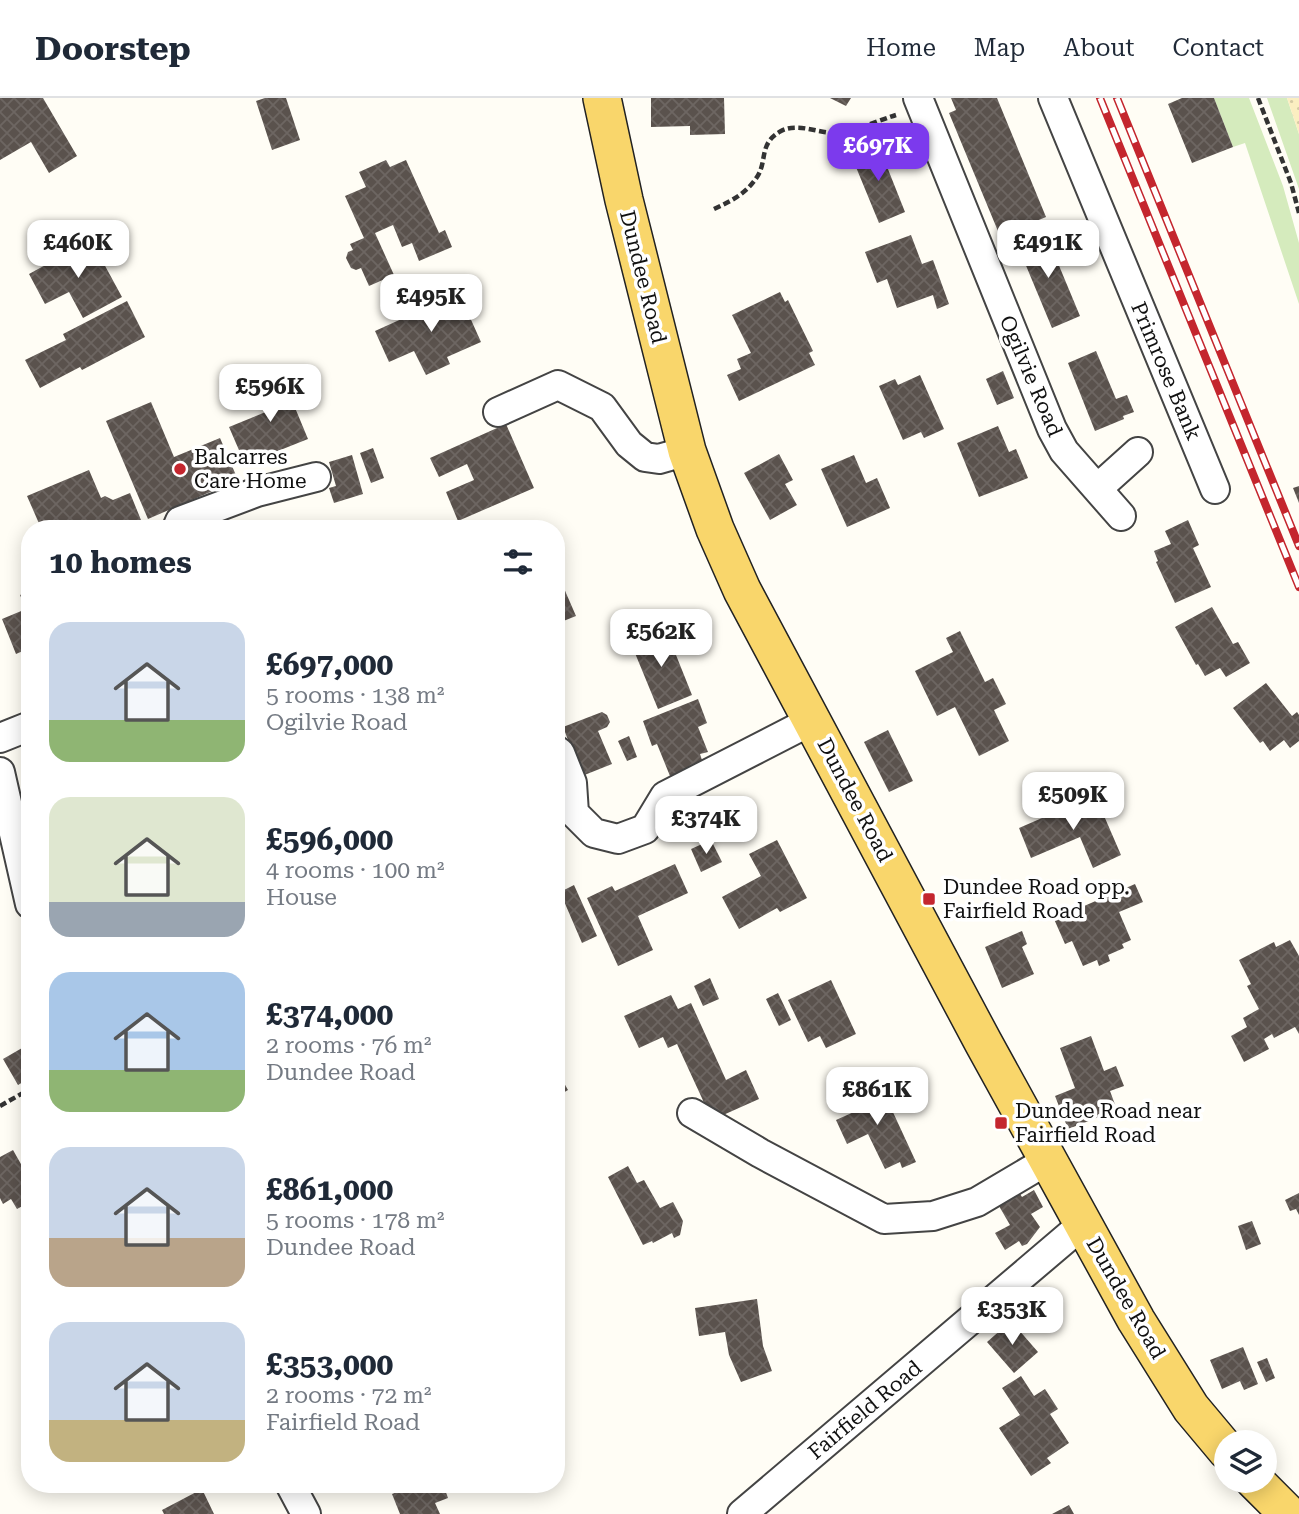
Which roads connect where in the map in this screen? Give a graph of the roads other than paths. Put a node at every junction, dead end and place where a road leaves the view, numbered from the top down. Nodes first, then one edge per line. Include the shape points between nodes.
1 (602, 98) edge
2 (1053, 98) edge
3 (919, 102) edge
4 (498, 412) dead end
5 (687, 451) junction
6 (1138, 452) dead end
7 (316, 477) dead end
8 (1098, 488) junction
9 (1215, 489) dead end
10 (1121, 516) dead end
11 (185, 520) edge
12 (813, 720) junction
13 (21, 730) edge
14 (0, 738) edge
15 (565, 766) edge
16 (0, 772) edge
17 (21, 864) edge
18 (692, 1113) dead end
19 (1048, 1160) junction
20 (1083, 1224) junction
21 (1214, 1435) edge
22 (295, 1493) edge
23 (1267, 1493) edge
24 (306, 1514) edge
25 (742, 1514) edge
26 (1288, 1514) edge

1 - 5 main road, Dundee Road
2 - 9 street, Primrose Bank
3 - 8 street, Ogilvie Road via 1052,429
4 - 5 street via 558,386 602,407 629,444 645,457 659,460
5 - 12 main road, Dundee Road via 742,590
6 - 8 street
7 - 11 street via 257,492
8 - 10 street, Ogilvie Road
12 - 15 street via 665,796 645,829 618,839 594,833 574,813 572,783
12 - 19 main road, Dundee Road
13 - 14 street
16 - 17 street
18 - 19 street via 884,1219 933,1216 976,1202
19 - 20 main road, Dundee Road
20 - 21 main road, Dundee Road via 1136,1320 1191,1408
20 - 25 street, Fairfield Road
22 - 24 street
23 - 26 main road

